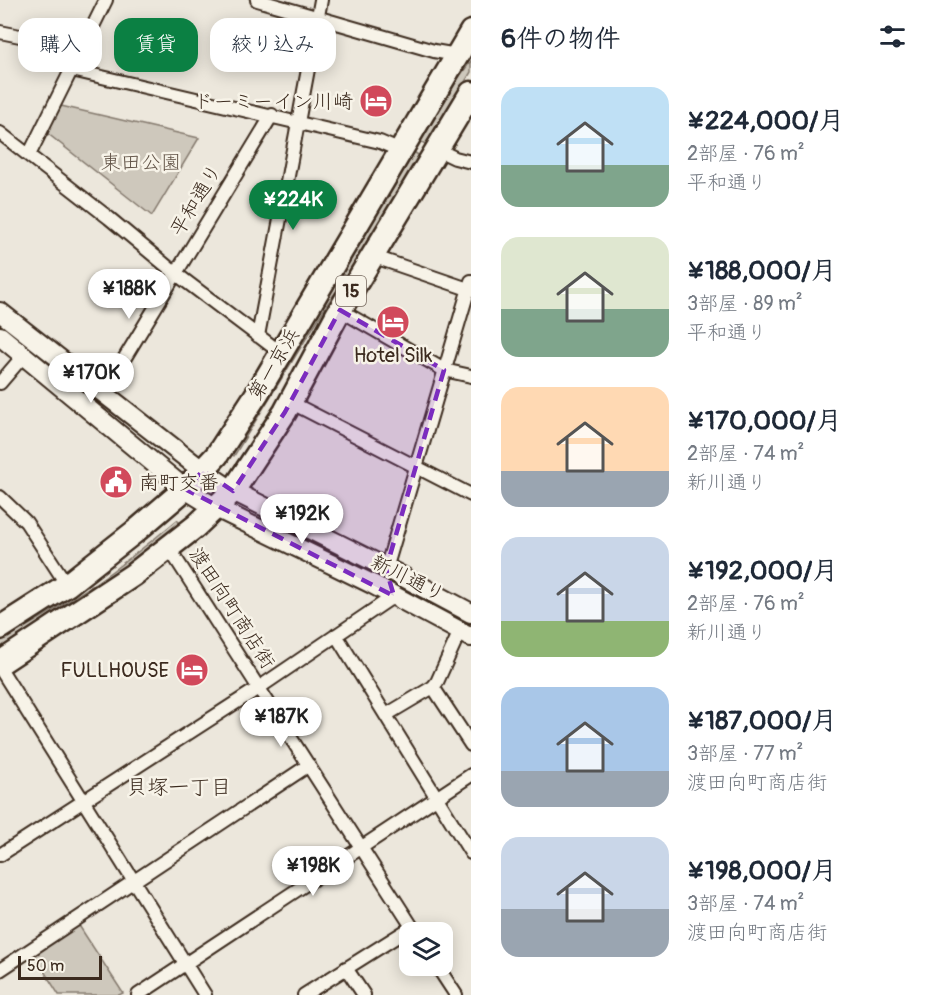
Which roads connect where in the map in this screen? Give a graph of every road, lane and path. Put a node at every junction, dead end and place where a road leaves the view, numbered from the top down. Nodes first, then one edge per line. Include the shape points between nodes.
1 (106, 0) edge
2 (256, 0) edge
3 (321, 0) edge
4 (318, 17) junction
5 (97, 18) edge
6 (0, 32) edge
7 (471, 32) edge
8 (18, 36) edge
9 (457, 55) junction
10 (71, 72) edge
11 (81, 72) edge
12 (471, 93) edge
13 (272, 116) junction
14 (298, 122) junction
15 (0, 133) edge
16 (436, 149) junction
17 (401, 151) junction
18 (29, 155) junction
19 (471, 162) edge
20 (372, 256) junction
21 (175, 273) junction
22 (470, 287) edge
23 (340, 310) junction
24 (0, 312) edge
25 (0, 336) edge
26 (258, 336) junction
27 (281, 353) junction
28 (24, 355) junction
29 (444, 370) junction
30 (471, 376) edge
31 (0, 383) edge
32 (104, 392) junction
33 (290, 402) junction
34 (417, 468) junction
35 (203, 471) junction
36 (185, 489) junction
37 (233, 490) junction
38 (471, 495) edge
39 (3, 504) edge
40 (216, 508) junction
41 (169, 548) junction
42 (386, 568) junction
43 (67, 585) junction
44 (394, 596) junction
45 (471, 613) edge
46 (0, 628) edge
47 (465, 634) edge
48 (336, 636) junction
49 (0, 663) edge
50 (0, 668) edge
51 (260, 687) junction
52 (433, 687) junction
53 (386, 716) junction
54 (471, 745) edge
55 (309, 765) junction
56 (471, 775) edge
57 (437, 798) junction
58 (82, 800) junction
59 (361, 847) junction
60 (471, 853) edge
61 (0, 855) edge
62 (134, 881) junction
63 (409, 922) edge
64 (399, 938) edge
65 (186, 963) junction
66 (346, 968) junction
67 (0, 970) edge
68 (444, 976) edge
69 (138, 995) edge
70 (205, 995) edge
71 (304, 995) edge
72 (364, 995) edge
73 (456, 995) edge

1 - 5 street
2 - 4 street
3 - 4 street
4 - 9 street
4 - 14 street
6 - 8 street
7 - 9 highway, 第一京浜 / 15
9 - 17 highway, 第一京浜 / 15
10 - 18 street
11 - 13 street
12 - 16 highway, 第一京浜 / 15
13 - 14 street
13 - 21 street, 平和通り
14 - 17 street
14 - 26 street
15 - 18 street
16 - 19 street
16 - 20 highway, 第一京浜 / 15
17 - 27 highway, 第一京浜 / 15
18 - 21 street
20 - 22 street
20 - 23 highway, 第一京浜 / 15
21 - 26 street
21 - 32 street, 平和通り
22 - 29 street
23 - 29 street
23 - 33 highway, 第一京浜 / 15
24 - 32 main road, 新川通り
25 - 28 main road, 新川通り
26 - 27 street
27 - 35 highway, 第一京浜 / 15 via 227,441
28 - 31 street
28 - 36 main road, 新川通り
29 - 30 street
29 - 34 street
32 - 35 main road, 新川通り
33 - 34 street
33 - 37 highway, 第一京浜 / 15
34 - 38 street
34 - 42 street
35 - 36 highway, 第一京浜 / 15
35 - 37 main road, 新川通り
36 - 40 main road, 新川通り
36 - 43 highway, 第一京浜 / 15
37 - 40 highway, 第一京浜 / 15
37 - 42 main road, 新川通り
39 - 43 street via 26,522
40 - 41 highway, 第一京浜 / 15
40 - 44 main road, 新川通り
41 - 49 highway, 第一京浜 / 15
41 - 51 street, 渡田向町商店街
42 - 44 main road
42 - 45 main road, 新川通り
43 - 46 highway, 第一京浜 / 15
44 - 47 main road, 新川通り
44 - 48 street
47 - 52 street
48 - 51 street
48 - 53 street
50 - 58 street
51 - 55 street, 渡田向町商店街
51 - 58 street
52 - 53 street
52 - 54 street
53 - 57 street
55 - 59 street, 渡田向町商店街
55 - 62 street
56 - 57 street
57 - 59 street
57 - 60 street
58 - 61 street
58 - 62 street
59 - 63 street, 渡田向町商店街
59 - 65 street
62 - 65 street
62 - 67 street
64 - 66 street
65 - 69 street
65 - 70 street
66 - 71 street
66 - 72 street
68 - 73 street

